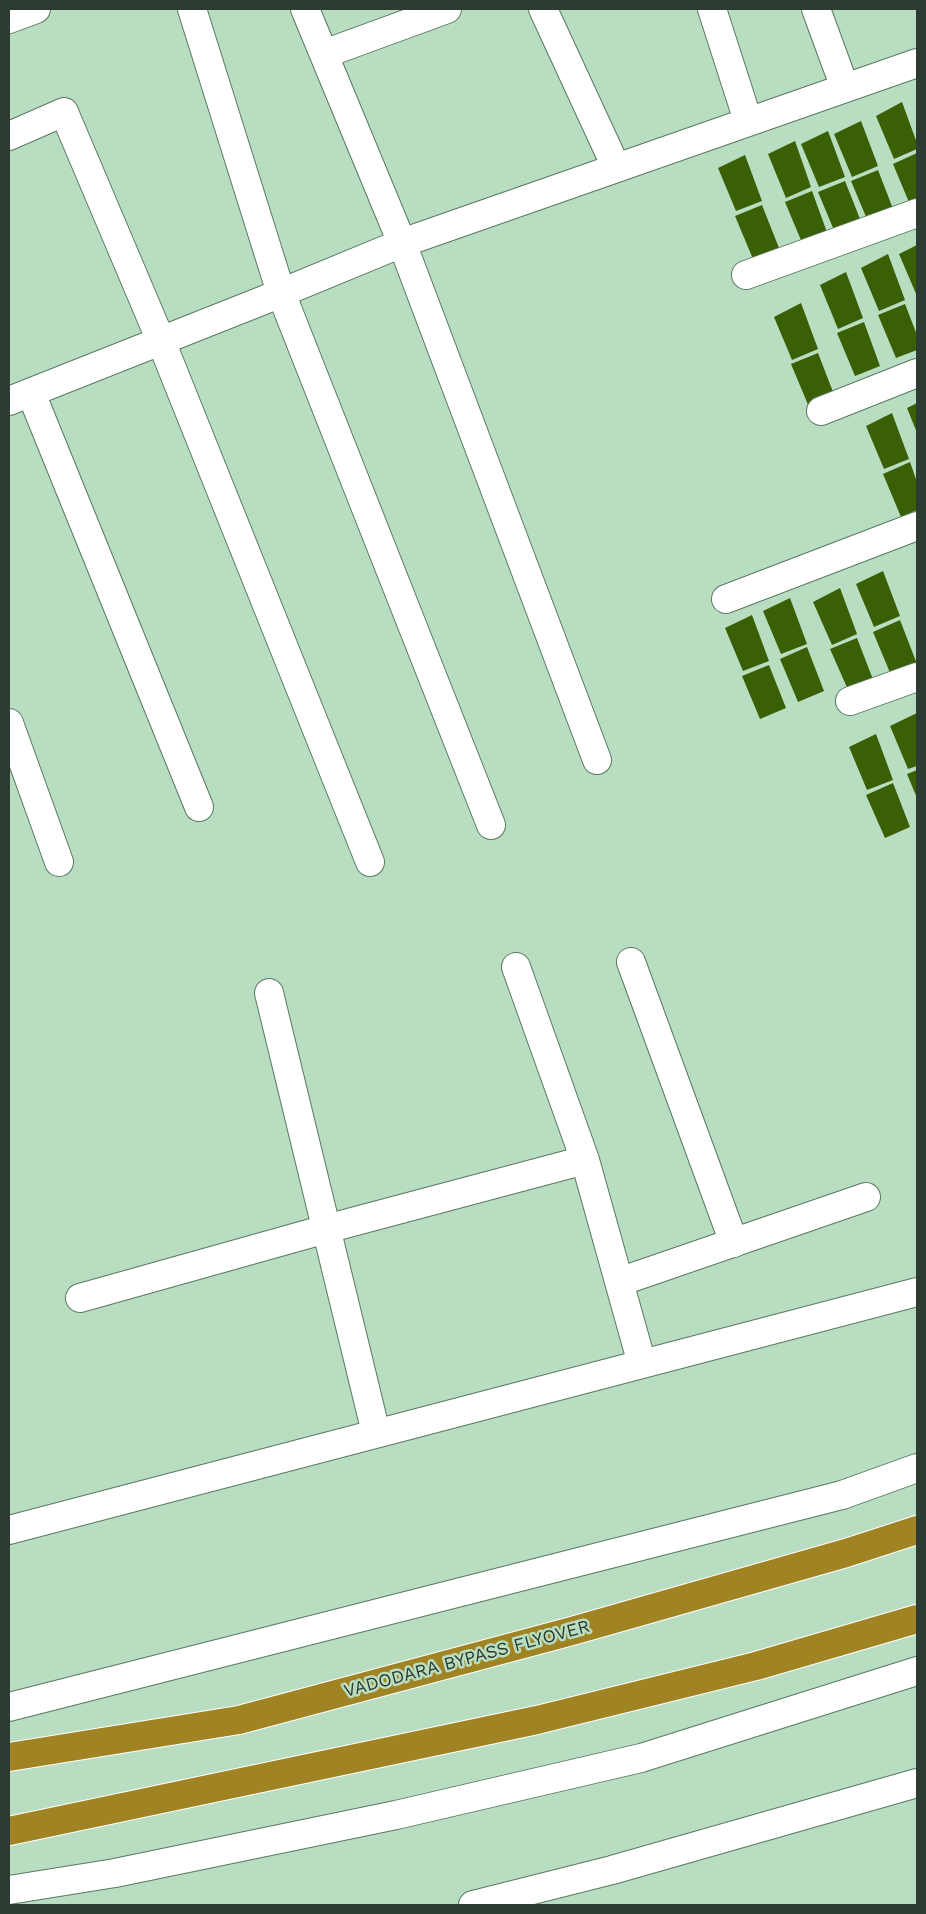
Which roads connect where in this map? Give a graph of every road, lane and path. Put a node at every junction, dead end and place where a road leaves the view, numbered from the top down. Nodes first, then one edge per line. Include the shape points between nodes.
1 (36, 9) edge
2 (192, 9) edge
3 (305, 9) edge
4 (447, 9) edge
5 (543, 9) edge
6 (712, 9) edge
7 (816, 9) edge
8 (9, 18) edge
9 (324, 54) junction
10 (917, 63) edge
11 (845, 88) junction
12 (748, 121) junction
13 (9, 136) edge
14 (616, 167) junction
15 (917, 213) edge
16 (402, 243) junction
17 (746, 275) dead end
18 (281, 293) junction
19 (161, 341) junction
20 (917, 373) edge
21 (20, 397) edge
22 (821, 411) dead end
23 (917, 526) edge
24 (726, 599) dead end
25 (917, 677) edge
26 (850, 701) dead end
27 (9, 722) edge
28 (597, 760) dead end
29 (199, 807) dead end
30 (491, 825) dead end
31 (58, 862) dead end
32 (370, 862) dead end
33 (631, 962) dead end
34 (516, 967) dead end
35 (269, 993) dead end
36 (585, 1160) junction
37 (866, 1197) dead end
38 (326, 1229) junction
39 (734, 1243) junction
40 (619, 1282) junction
41 (917, 1292) edge
42 (80, 1298) dead end
43 (642, 1364) junction
44 (376, 1433) junction
45 (917, 1468) edge
46 (9, 1530) edge
47 (917, 1530) edge
48 (917, 1619) edge
49 (917, 1671) edge
50 (9, 1707) edge
51 (9, 1757) edge
52 (917, 1782) edge
53 (9, 1831) edge
54 (9, 1890) edge
55 (473, 1905) edge

1 - 8 street
2 - 18 street
3 - 9 street
4 - 9 street
5 - 14 street
6 - 12 street
7 - 11 street
9 - 16 street
10 - 11 street
11 - 12 street
12 - 14 street
13 - 19 street via 64,112
14 - 16 street
15 - 17 street
16 - 18 street
16 - 28 street
18 - 19 street
18 - 30 street
19 - 21 street
19 - 32 street
20 - 22 street
21 - 29 street
23 - 24 street
25 - 26 street
27 - 31 street
33 - 39 street
34 - 36 street
35 - 38 street
36 - 38 street
36 - 40 street
37 - 39 street
38 - 42 street
38 - 44 street
39 - 40 street
40 - 43 street
41 - 43 street
43 - 44 street
44 - 46 street
45 - 50 street via 842,1495
47 - 51 highway, VADODARA BYPASS FLYOVER via 582,1628 239,1720
48 - 53 highway via 756,1666 537,1720
49 - 54 street via 642,1758 396,1815 115,1873
52 - 55 street via 612,1870

